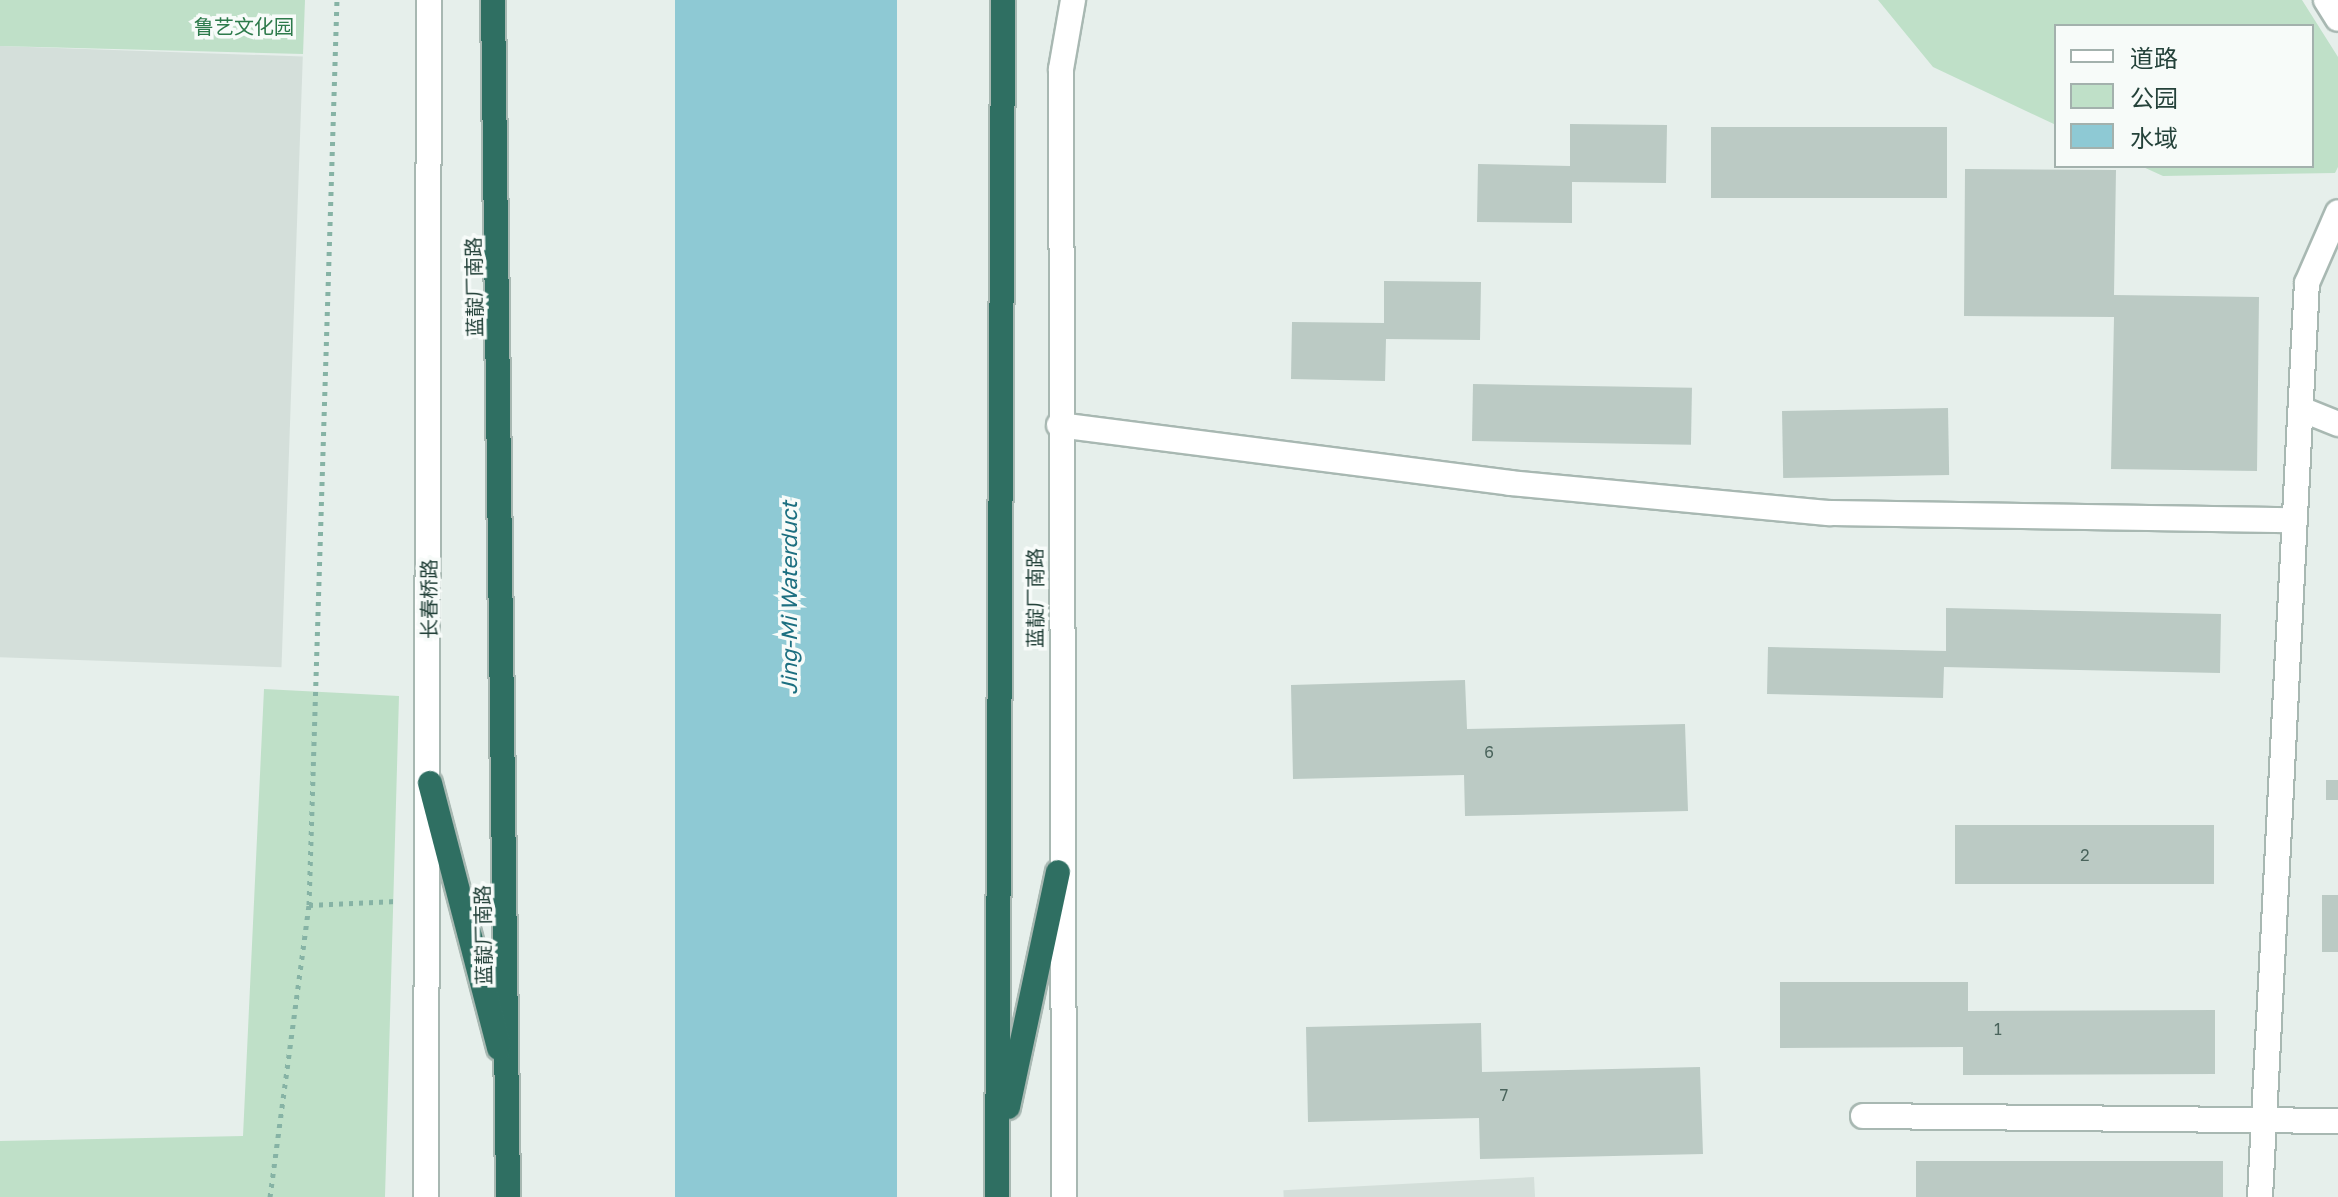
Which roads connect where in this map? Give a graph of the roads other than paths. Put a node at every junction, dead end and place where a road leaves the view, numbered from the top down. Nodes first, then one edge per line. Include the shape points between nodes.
1 (429, 0) edge
2 (493, 0) edge
3 (1003, 0) edge
4 (1073, 0) edge
5 (2326, 0) edge
6 (2338, 19) edge
7 (2338, 212) edge
8 (2301, 409) junction
9 (2338, 424) edge
10 (1059, 425) junction
11 (2295, 520) junction
12 (430, 783) junction
13 (1058, 872) junction
14 (509, 1086) junction
15 (1863, 1116) dead end
16 (2338, 1121) edge
17 (2263, 1122) junction
18 (997, 1157) junction
19 (426, 1197) edge
20 (508, 1197) edge
21 (997, 1197) edge
22 (1064, 1197) edge
23 (2260, 1197) edge

1 - 12 street, 长春桥路
2 - 14 highway, 蓝靛厂南路
3 - 18 highway, 蓝靛厂南路
4 - 10 street, 蓝靛厂南路 via 1061,69
5 - 6 street
7 - 8 street via 2307,283
8 - 9 street
8 - 11 street
10 - 11 street via 1510,483 1829,513
10 - 13 street, 蓝靛厂南路
11 - 17 street
12 - 14 highway
12 - 19 street, 长春桥路
13 - 18 highway
13 - 22 street, 蓝靛厂南路
14 - 20 highway, 蓝靛厂南路
15 - 17 street
16 - 17 street
17 - 23 street
18 - 21 highway, 蓝靛厂南路

